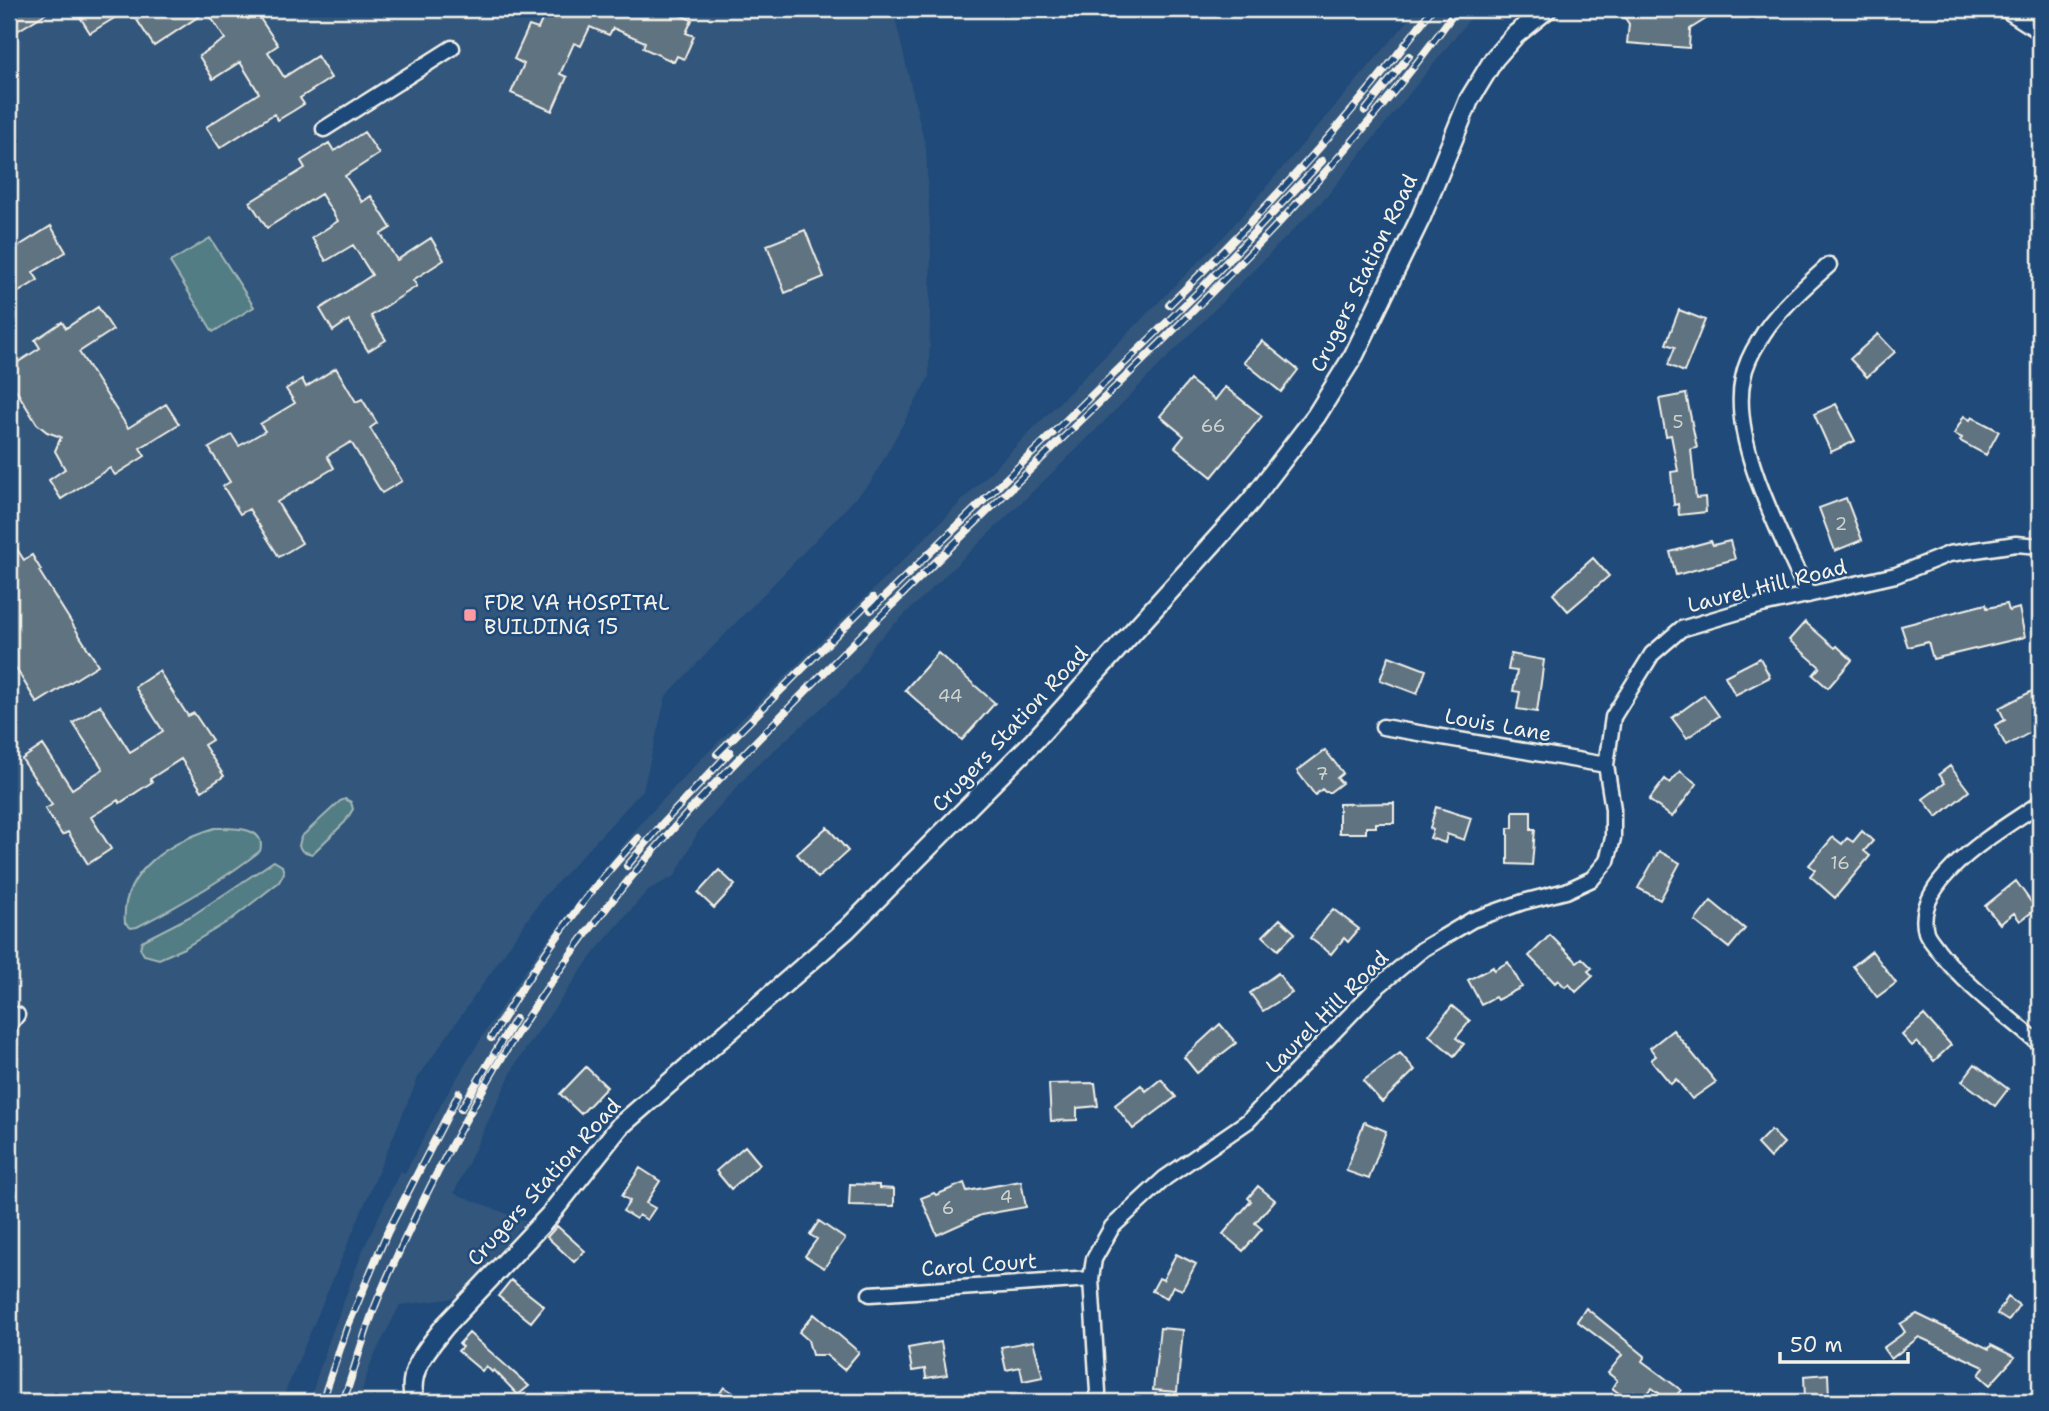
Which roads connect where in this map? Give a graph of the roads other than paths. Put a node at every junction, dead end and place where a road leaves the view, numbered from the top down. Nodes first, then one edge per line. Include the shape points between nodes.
1 (1547, 9) edge
2 (2009, 9) edge
3 (2033, 19) edge
4 (452, 48) dead end
5 (324, 129) dead end
6 (1829, 265) dead end
7 (2040, 546) edge
8 (1808, 595) junction
9 (1383, 727) dead end
10 (1606, 765) junction
11 (2040, 803) edge
12 (2040, 1044) edge
13 (1091, 1279) junction
14 (870, 1294) dead end
15 (415, 1402) edge
16 (1095, 1402) edge

1 - 15 street, Crugers Station Road via 1515,35 1487,69 1354,355 1316,416 1251,501 1034,741 857,919 620,1126 549,1216 432,1343 414,1372
2 - 3 main road
4 - 5 street
6 - 8 street via 1760,337 1743,378 1741,423 1752,467
7 - 8 street, Laurel Hill Road via 2016,544 1949,554 1896,575
8 - 10 street, Laurel Hill Road via 1682,629 1652,654 1613,717
9 - 10 street, Louis Lane
10 - 13 street, Laurel Hill Road via 1613,838 1607,861 1592,879 1472,920 1423,950 1376,988 1248,1121 1166,1178 1112,1227 1094,1259
11 - 12 street via 1970,851 1933,890 1924,914 1926,934 1953,969
13 - 14 street, Carol Court
13 - 16 street, Laurel Hill Road

